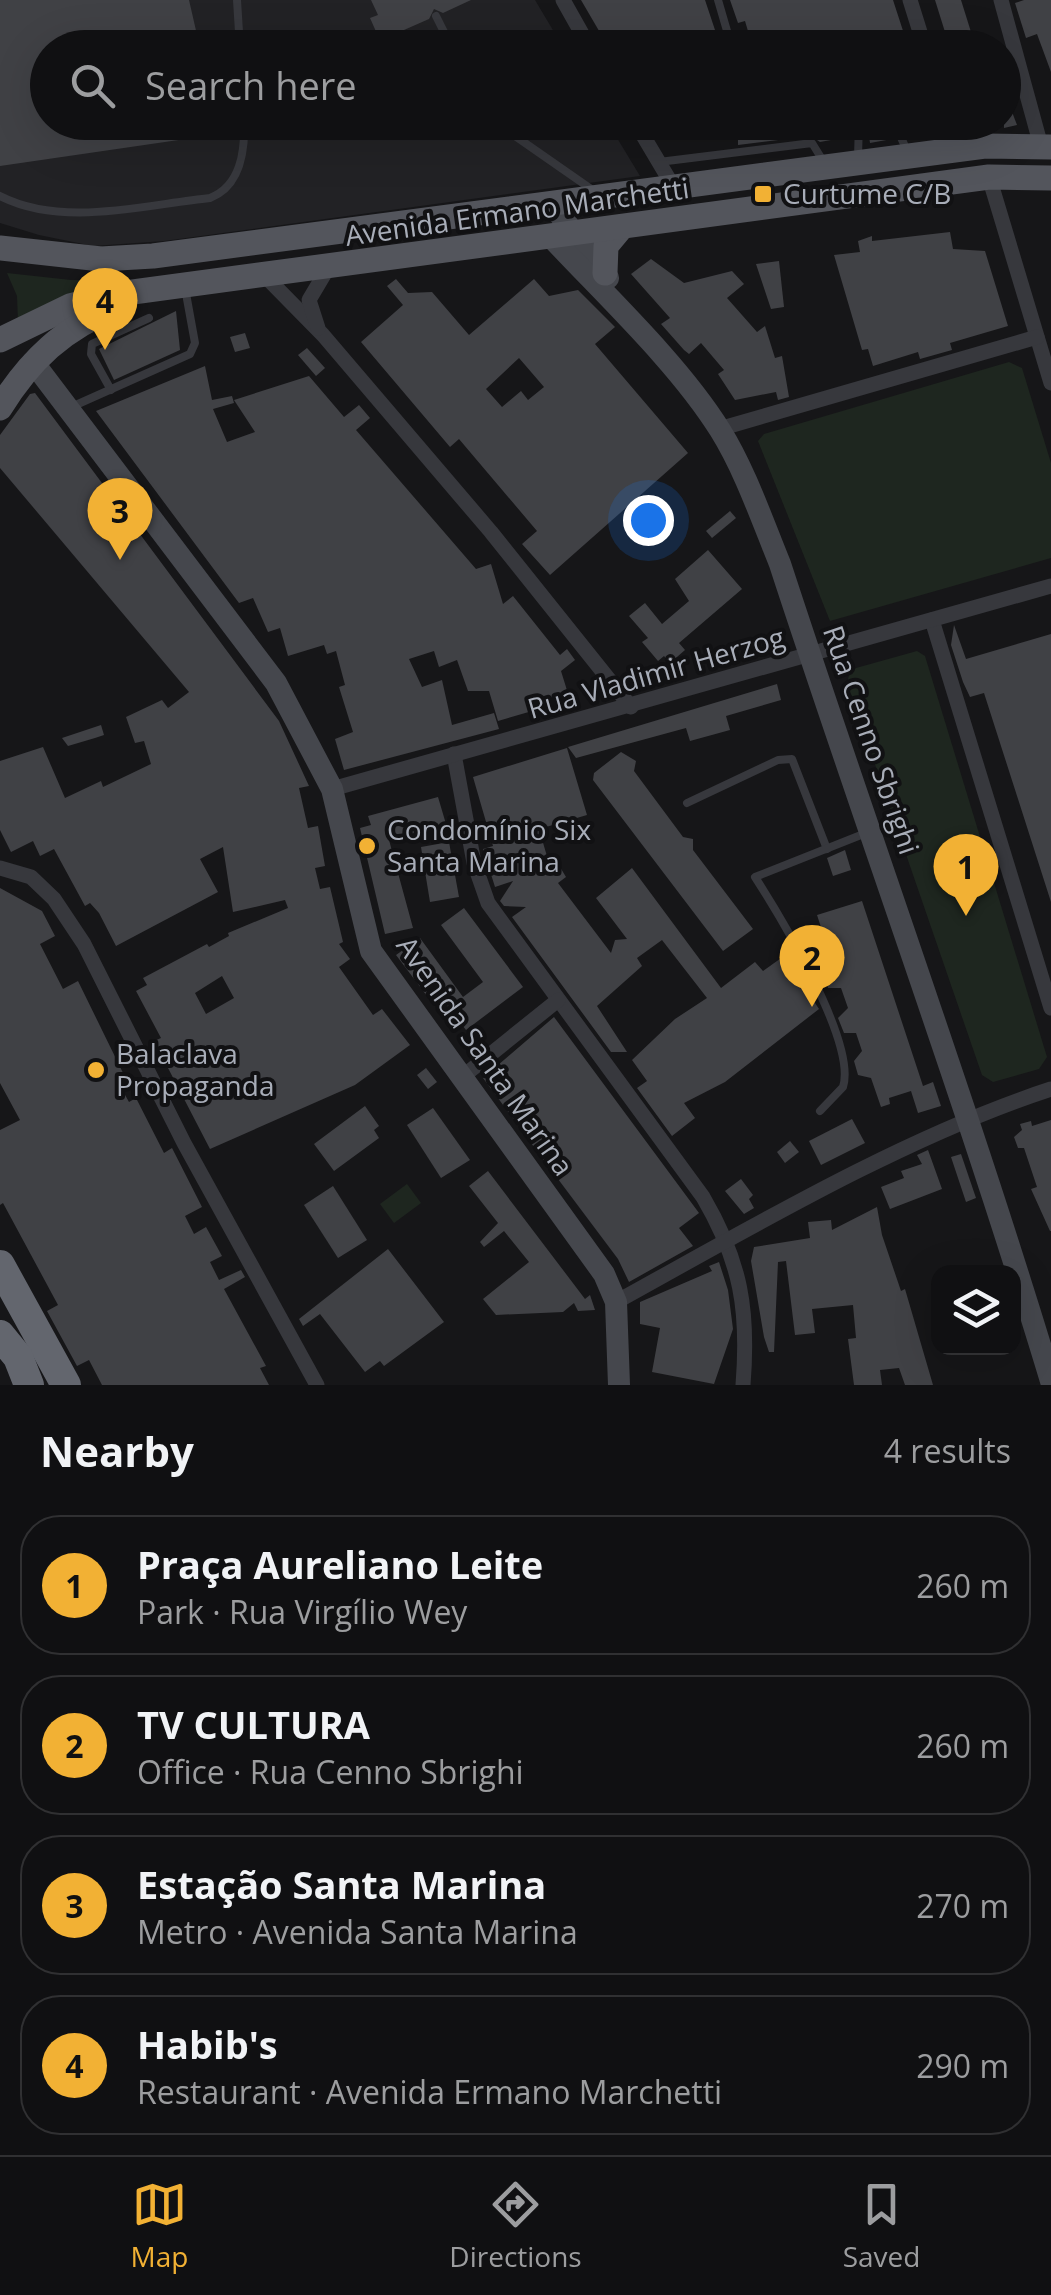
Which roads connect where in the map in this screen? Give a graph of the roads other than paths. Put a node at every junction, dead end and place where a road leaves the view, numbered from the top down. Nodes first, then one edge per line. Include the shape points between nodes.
1 (236, 0) edge
2 (563, 0) edge
3 (718, 0) edge
4 (910, 0) edge
5 (1001, 0) edge
6 (436, 16) dead end
7 (238, 30) edge
8 (443, 30) edge
9 (580, 30) edge
10 (727, 30) edge
11 (919, 30) edge
12 (1010, 30) edge
13 (1021, 65) edge
14 (244, 140) edge
15 (520, 140) edge
16 (645, 140) edge
17 (862, 140) edge
18 (902, 140) edge
19 (954, 140) edge
20 (1046, 147) edge
21 (957, 150) junction
22 (910, 156) junction
23 (658, 162) junction
24 (856, 164) junction
25 (827, 168) junction
26 (989, 177) junction
27 (1051, 178) edge
28 (673, 186) junction
29 (0, 196) edge
30 (602, 196) junction
31 (551, 203) junction
32 (621, 228) junction
33 (0, 232) edge
34 (564, 236) junction
35 (0, 248) edge
36 (68, 257) junction
37 (328, 268) junction
38 (606, 273) junction
39 (264, 276) junction
40 (182, 289) junction
41 (149, 318) dead end
42 (630, 321) junction
43 (323, 335) junction
44 (1037, 337) junction
45 (0, 340) edge
46 (33, 362) junction
47 (1051, 383) edge
48 (110, 390) junction
49 (0, 408) edge
50 (68, 408) junction
51 (720, 429) junction
52 (1051, 586) edge
53 (932, 620) junction
54 (810, 656) junction
55 (630, 708) junction
56 (454, 754) junction
57 (332, 788) junction
58 (687, 803) dead end
59 (870, 831) junction
60 (827, 848) junction
61 (0, 868) edge
62 (558, 1000) junction
63 (1051, 1008) edge
64 (461, 1078) junction
65 (1051, 1089) edge
66 (820, 1112) dead end
67 (969, 1121) junction
68 (729, 1243) junction
69 (0, 1265) edge
70 (616, 1302) junction
71 (0, 1334) edge
72 (1051, 1381) edge
73 (29, 1385) edge
74 (66, 1385) edge
75 (317, 1385) edge
76 (622, 1385) edge
77 (743, 1385) edge

1 - 7 lane
2 - 9 street
3 - 10 lane
4 - 11 street
5 - 12 street
6 - 8 lane
13 - 20 street
14 - 29 lane via 229,186 210,198 68,213 39,211
15 - 30 lane
16 - 23 street
17 - 24 lane
18 - 22 lane
19 - 21 street
20 - 21 main road, Avenida Ermano Marchetti
21 - 22 main road, Avenida Ermano Marchetti
22 - 24 main road, Avenida Ermano Marchetti
23 - 25 lane via 812,142
23 - 28 street
24 - 25 main road, Avenida Ermano Marchetti
25 - 28 main road, Avenida Ermano Marchetti
26 - 27 main road, Avenida Ermano Marchetti
26 - 32 main road, Avenida Ermano Marchetti
26 - 44 street
28 - 30 main road, Avenida Ermano Marchetti
30 - 31 main road, Avenida Ermano Marchetti
31 - 34 street, Rua Cenno Sbrighi
31 - 36 main road, Avenida Ermano Marchetti via 153,256
32 - 34 main road, Avenida Ermano Marchetti
32 - 38 main road via 606,246
33 - 36 main road
34 - 37 main road, Avenida Ermano Marchetti
34 - 38 street, Rua Cenno Sbrighi
34 - 42 street, Rua Cenno Sbrighi
35 - 36 main road, Avenida Ermano Marchetti
37 - 39 main road, Avenida Ermano Marchetti
37 - 43 street via 309,300
38 - 42 street, Rua Cenno Sbrighi
39 - 40 main road, Avenida Ermano Marchetti
39 - 43 street
40 - 45 main road, Avenida Ermano Marchetti via 70,306
40 - 46 main road via 88,319
40 - 48 lane via 192,351
41 - 48 lane via 92,344
42 - 51 street, Rua Cenno Sbrighi
43 - 55 street
44 - 47 street
44 - 51 street
46 - 49 main road
46 - 50 street, Avenida Santa Marina
48 - 50 lane
50 - 57 street, Avenida Santa Marina via 276,683
51 - 54 street, Rua Cenno Sbrighi via 780,564
52 - 53 street, Rua Vladimir Herzog
53 - 54 street, Rua Vladimir Herzog
53 - 63 street
54 - 55 street, Rua Vladimir Herzog
54 - 59 street, Rua Cenno Sbrighi
55 - 56 street, Rua Vladimir Herzog
56 - 57 street, Rua Vladimir Herzog
56 - 62 street via 481,887
57 - 64 street, Avenida Santa Marina via 371,951
58 - 60 lane via 792,759
59 - 60 lane
59 - 67 street, Rua Cenno Sbrighi
60 - 66 lane via 755,877 797,946 844,1062 843,1087
61 - 75 street via 30,878 54,899 84,944
62 - 64 street
62 - 68 street via 703,1197
64 - 70 street, Avenida Santa Marina via 604,1274
65 - 67 street
67 - 68 street
67 - 72 street, Rua Cenno Sbrighi
68 - 70 street
68 - 77 street via 741,1284
69 - 74 highway
70 - 76 street, Avenida Santa Marina
71 - 73 highway

